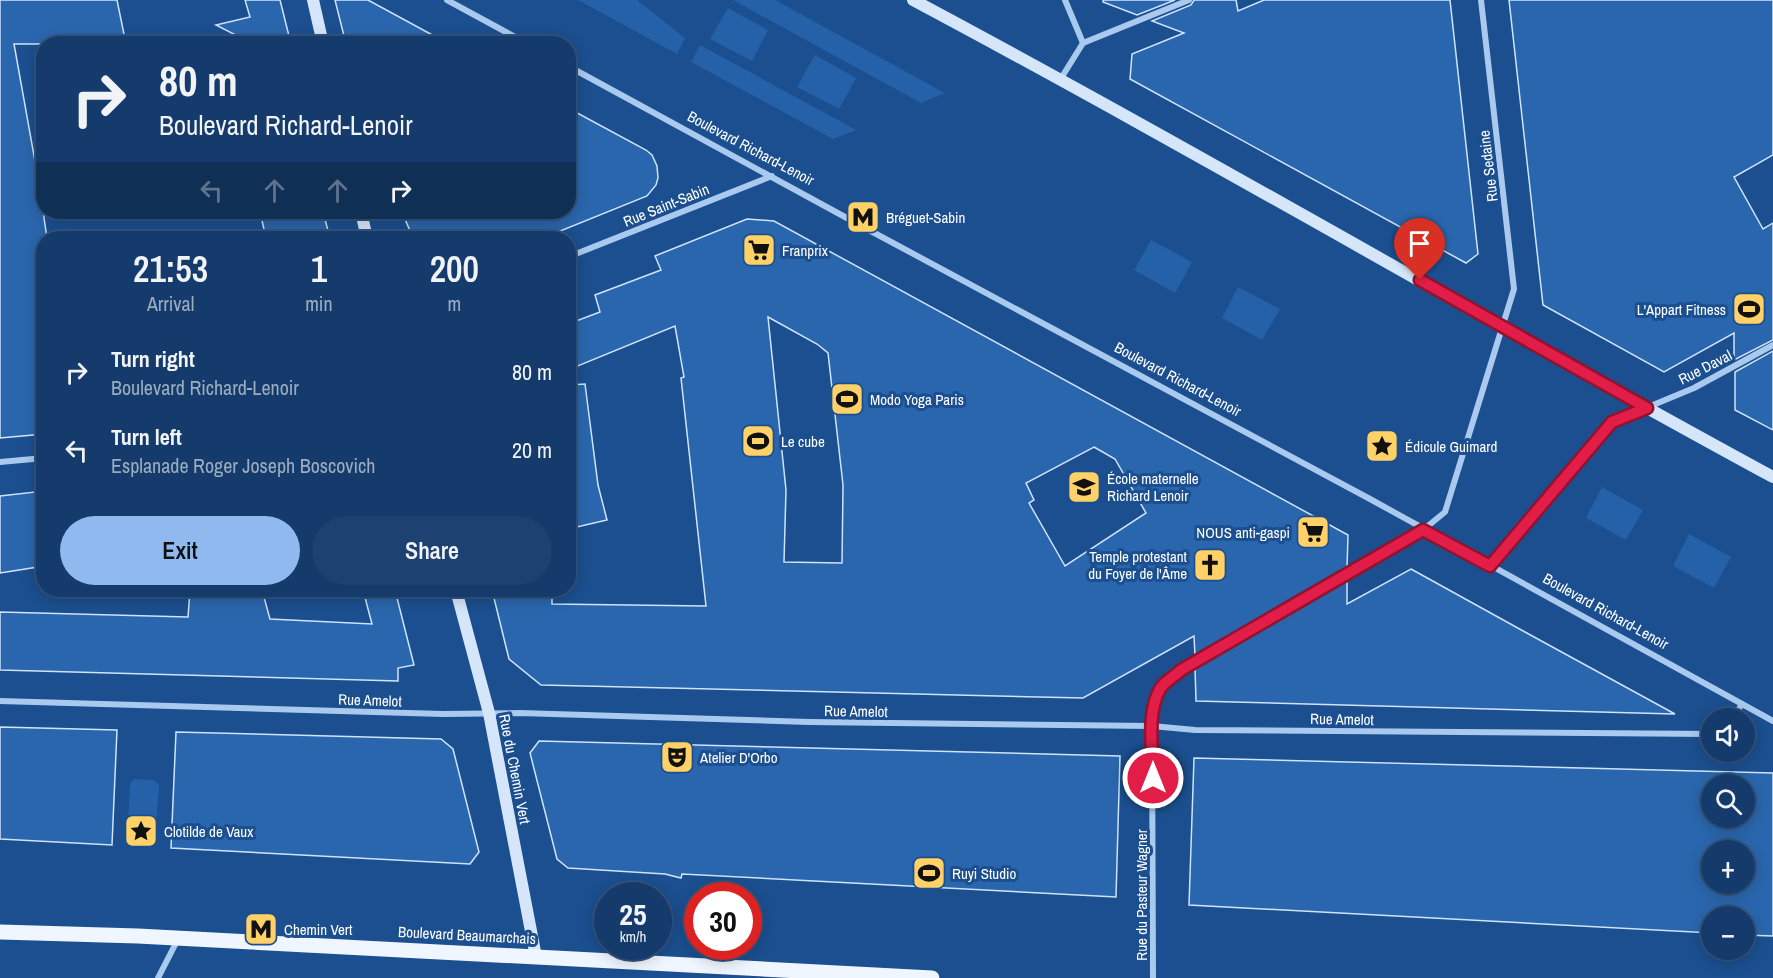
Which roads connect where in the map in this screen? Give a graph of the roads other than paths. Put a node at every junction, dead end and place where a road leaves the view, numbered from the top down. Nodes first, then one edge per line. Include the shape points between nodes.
1 (313, 0) edge
2 (447, 0) edge
3 (913, 0) edge
4 (1065, 0) edge
5 (1189, 0) edge
6 (1480, 0) edge
7 (321, 36) edge
8 (513, 36) edge
9 (1083, 43) junction
10 (576, 70) edge
11 (1060, 80) junction
12 (772, 176) junction
13 (576, 254) edge
14 (1504, 327) junction
15 (1773, 345) edge
16 (1647, 408) junction
17 (36, 459) edge
18 (0, 462) edge
19 (1773, 477) edge
20 (1423, 530) junction
21 (1490, 566) junction
22 (458, 597) edge
23 (0, 701) edge
24 (1742, 704) junction
25 (1739, 708) edge
26 (489, 713) junction
27 (1773, 721) edge
28 (1152, 726) junction
29 (1701, 734) edge
30 (0, 932) edge
31 (178, 938) junction
32 (536, 957) junction
33 (158, 978) edge
34 (933, 978) edge
35 (1153, 978) edge

1 - 7 street
2 - 8 street
3 - 11 street
4 - 9 street
5 - 9 street
6 - 14 street, Rue Sedaine via 1514,290
9 - 11 street
10 - 12 street, Boulevard Richard-Lenoir
11 - 14 street
12 - 13 street, Rue Saint-Sabin
12 - 20 street, Boulevard Richard-Lenoir
14 - 16 street
14 - 20 street, Rue Sedaine via 1445,512
15 - 16 street, Rue Daval via 1694,388
16 - 19 street
16 - 21 street, Rue Daval via 1612,422
17 - 18 street
20 - 21 street, Boulevard Richard-Lenoir
20 - 28 street, Rue du Pasteur Wagner via 1181,670 1161,687
21 - 24 street, Boulevard Richard-Lenoir
22 - 26 street, Rue du Chemin Vert
23 - 26 street, Rue Amelot
24 - 25 street
24 - 27 street, Boulevard Richard-Lenoir
26 - 28 street, Rue Amelot
26 - 32 street, Rue du Chemin Vert
28 - 29 street, Rue Amelot via 1194,730
28 - 35 street, Rue du Pasteur Wagner
30 - 31 main road, Boulevard Beaumarchais
31 - 32 main road, Boulevard Beaumarchais
31 - 33 street
32 - 34 main road, Boulevard Beaumarchais

